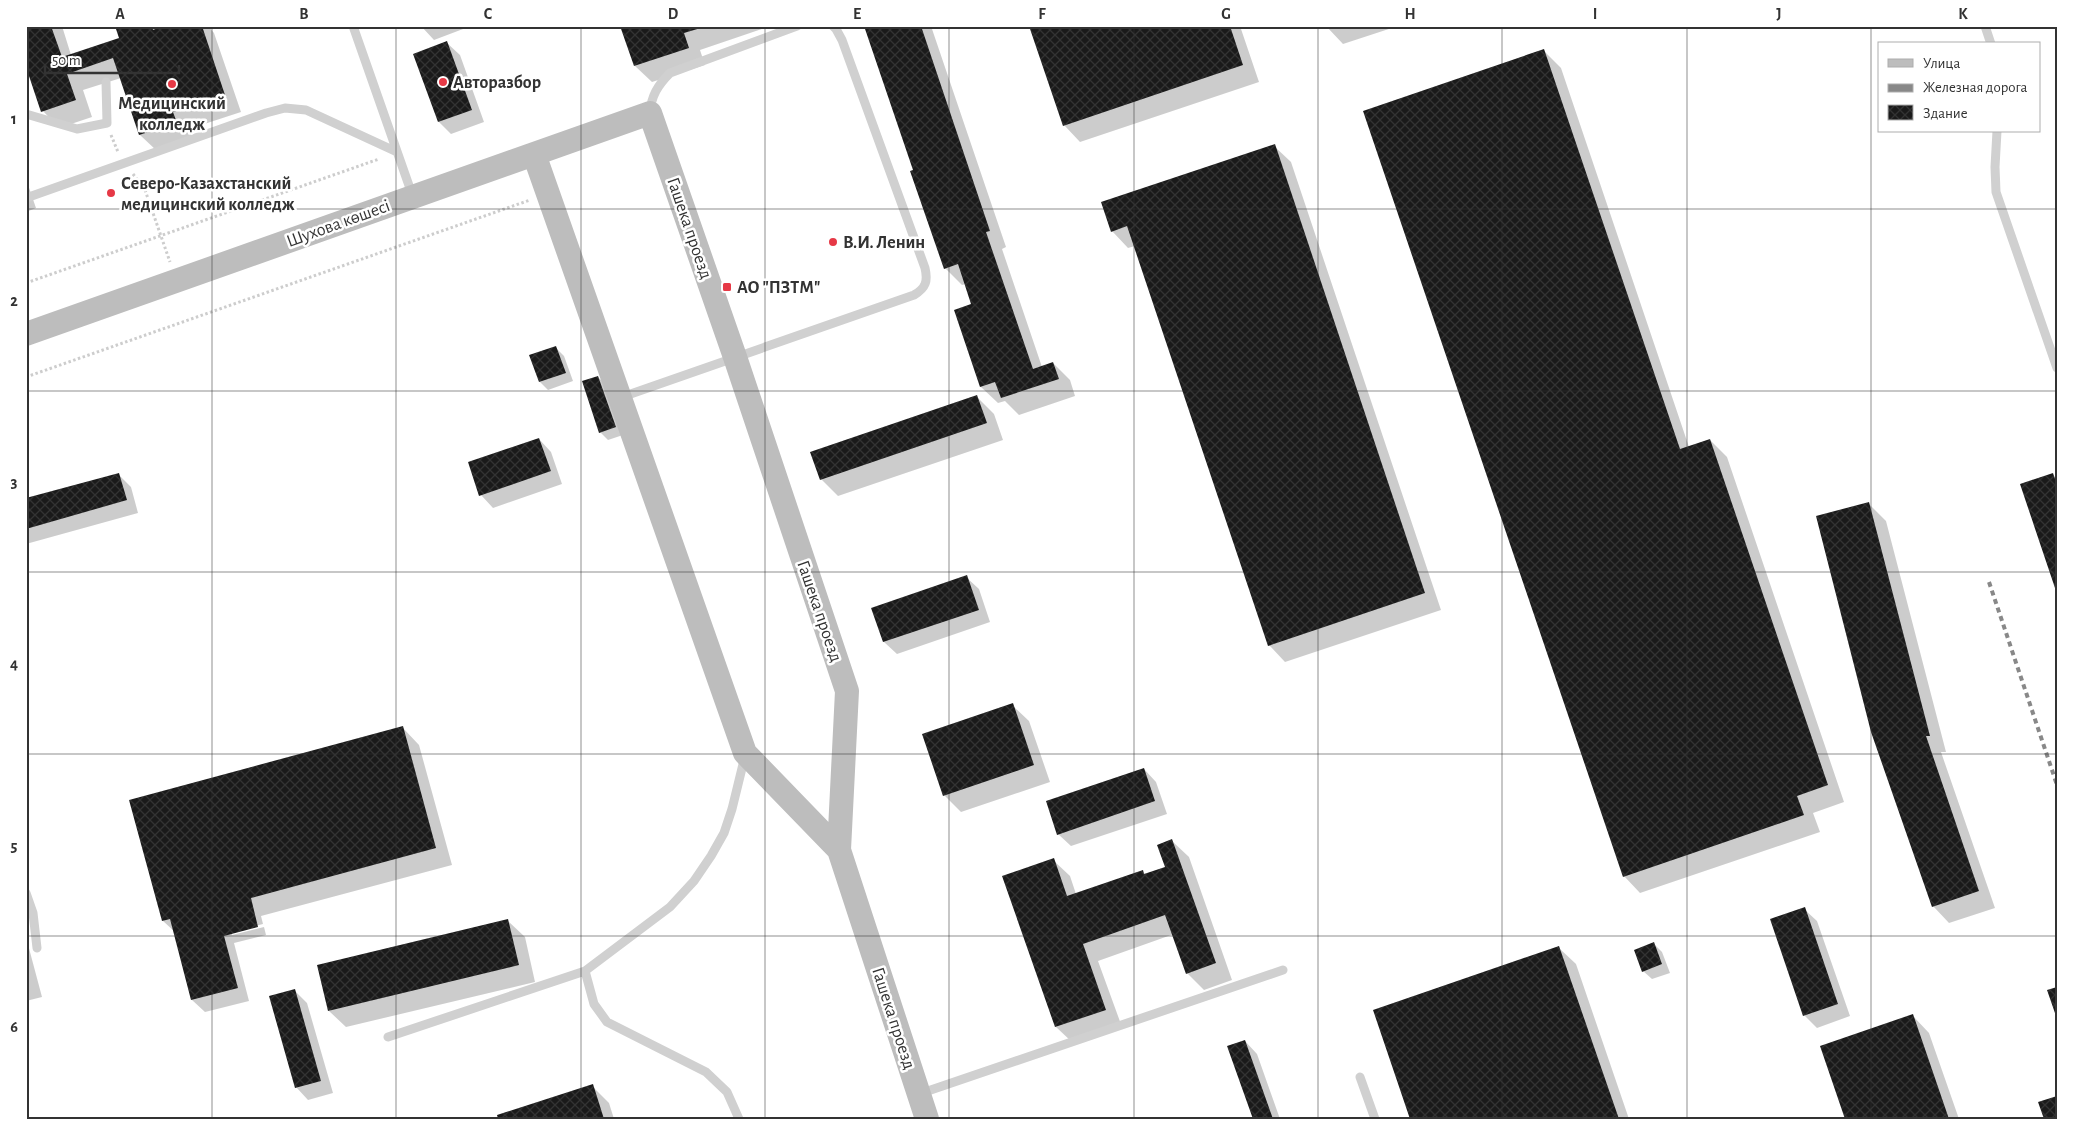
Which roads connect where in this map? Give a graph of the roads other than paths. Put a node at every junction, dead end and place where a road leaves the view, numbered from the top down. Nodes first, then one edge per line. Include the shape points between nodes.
1 (353, 26) edge
2 (797, 26) edge
3 (833, 26) edge
4 (1986, 26) edge
5 (1990, 42) edge
6 (106, 82) dead end
7 (650, 113) junction
8 (26, 114) edge
9 (1997, 132) edge
10 (397, 152) junction
11 (534, 154) junction
12 (413, 197) junction
13 (26, 198) edge
14 (26, 334) edge
15 (735, 358) junction
16 (2057, 368) edge
17 (622, 398) junction
18 (745, 753) junction
19 (839, 850) junction
20 (26, 893) edge
21 (37, 948) dead end
22 (1283, 970) dead end
23 (584, 971) junction
24 (388, 1037) dead end
25 (1360, 1077) dead end
26 (919, 1094) junction
27 (739, 1119) edge
28 (927, 1119) edge
29 (1374, 1119) edge

1 - 10 lane
2 - 7 lane via 670,73 655,90
3 - 15 lane via 842,40 922,259 926,284 914,295
4 - 5 lane
6 - 8 lane via 107,122 77,129
7 - 11 street, Шухова көшесі
7 - 15 street, Гашека проезд
9 - 16 lane via 1996,192
10 - 12 lane
10 - 13 lane via 306,110 285,108
11 - 12 street, Шухова көшесі
11 - 17 street
12 - 14 street, Шухова көшесі
15 - 17 lane
15 - 19 street, Гашека проезд via 847,691
17 - 18 street
18 - 19 street
18 - 23 lane via 724,833 694,882 670,907
19 - 26 street, Гашека проезд
20 - 21 lane via 33,913
22 - 26 lane
23 - 24 lane
23 - 27 lane via 594,1004 607,1022 706,1072 727,1092
25 - 29 lane
26 - 28 street, Гашека проезд

